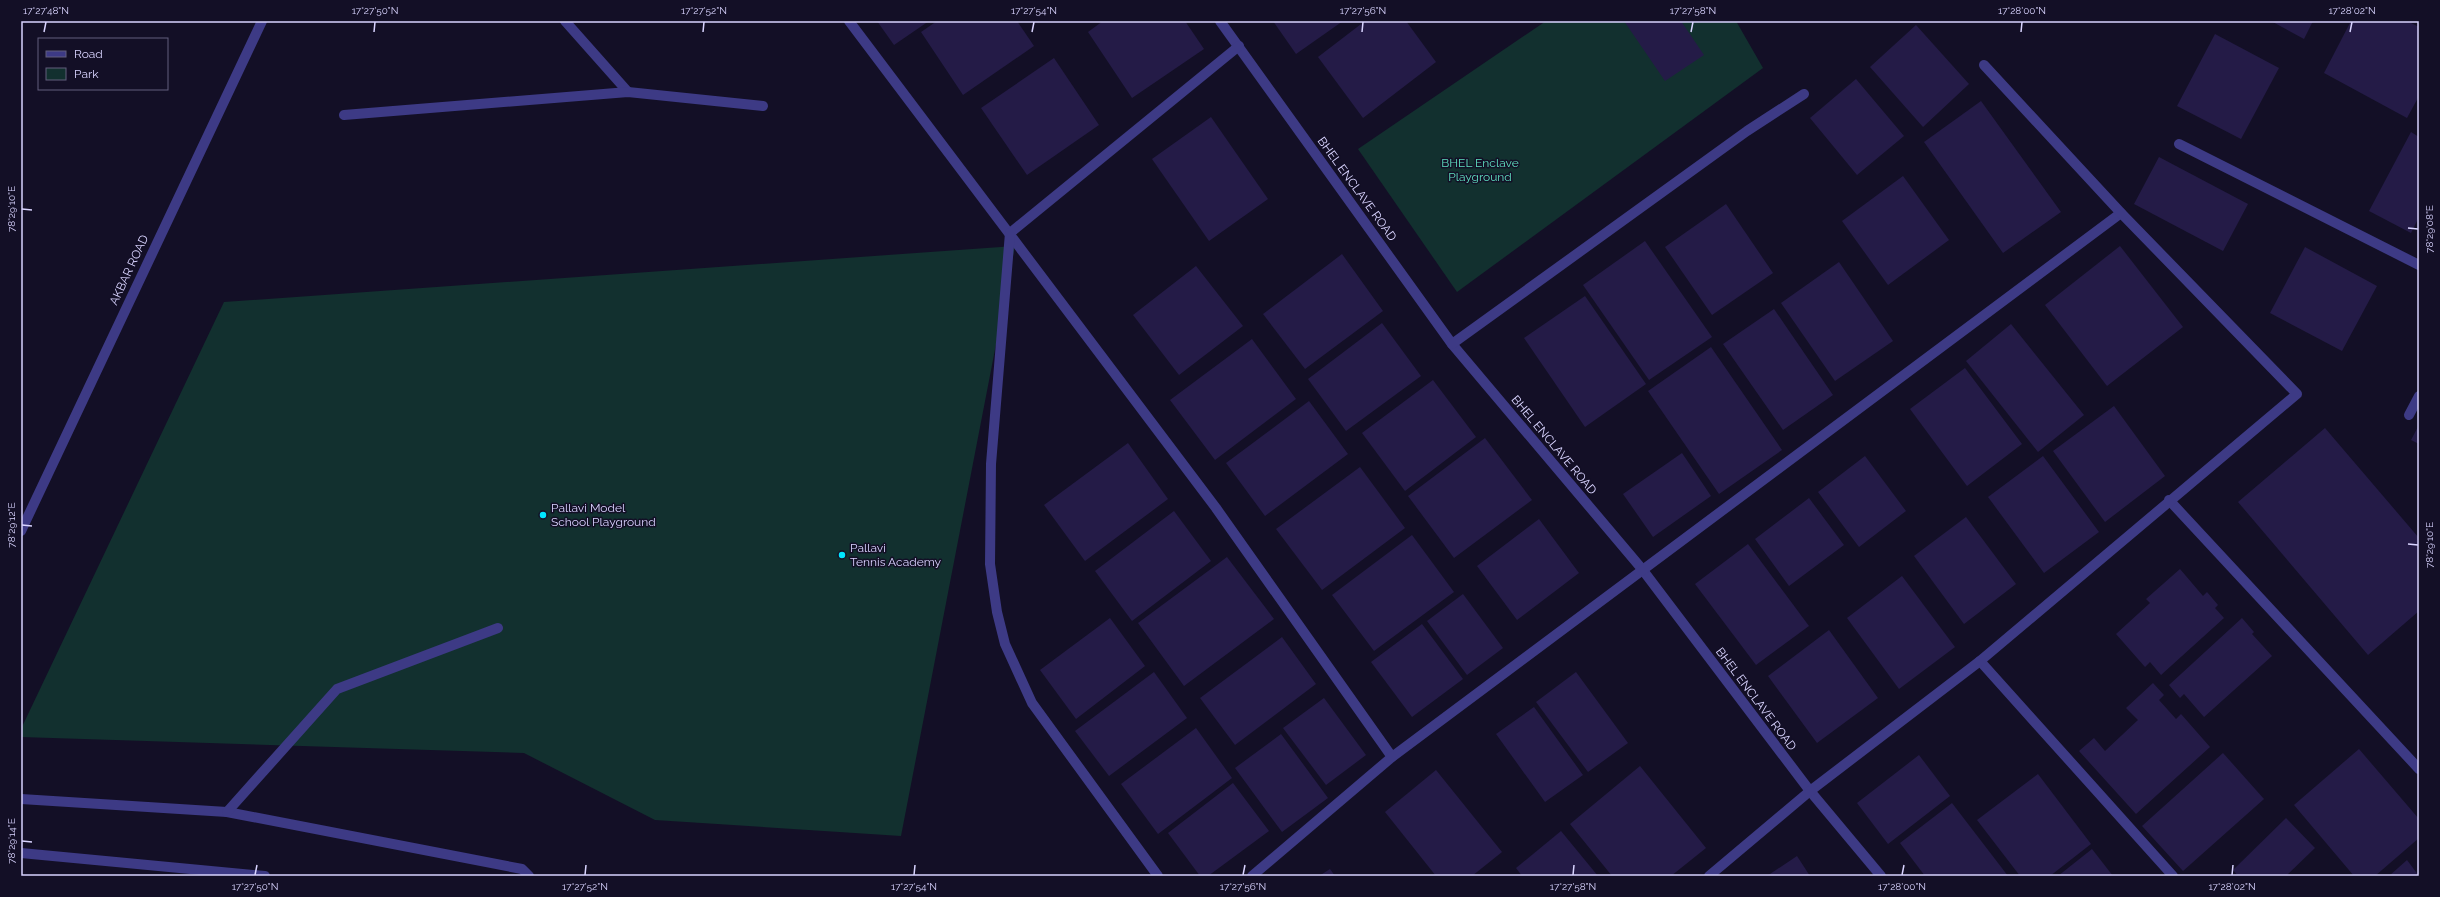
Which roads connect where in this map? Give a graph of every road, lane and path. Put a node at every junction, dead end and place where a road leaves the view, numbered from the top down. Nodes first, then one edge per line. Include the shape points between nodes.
1 (262, 21) edge
2 (564, 21) edge
3 (849, 21) edge
4 (1220, 21) edge
5 (1239, 46) junction
6 (1984, 66) dead end
7 (628, 92) junction
8 (1804, 94) dead end
9 (763, 106) dead end
10 (344, 115) dead end
11 (2180, 144) dead end
12 (2121, 213) junction
13 (1010, 233) junction
14 (2419, 265) edge
15 (1452, 344) junction
16 (2419, 396) edge
17 (2409, 415) dead end
18 (2169, 500) junction
19 (21, 532) edge
20 (1642, 569) junction
21 (498, 628) dead end
22 (1980, 661) junction
23 (1392, 757) junction
24 (2419, 769) edge
25 (1810, 791) junction
26 (21, 799) edge
27 (227, 812) junction
28 (21, 853) edge
29 (265, 876) edge
30 (529, 876) edge
31 (1158, 876) edge
32 (1252, 876) edge
33 (1709, 876) edge
34 (1880, 876) edge
35 (2173, 876) edge

1 - 19 street, AKBAR ROAD
2 - 7 street
3 - 13 street
4 - 5 street, BHEL ENCLAVE ROAD
5 - 13 street
5 - 15 street, BHEL ENCLAVE ROAD
6 - 12 street
7 - 9 street
7 - 10 street
8 - 15 street via 1747,131
11 - 14 street
12 - 18 street via 2297,394
12 - 20 street
13 - 23 street via 1216,508
13 - 31 street via 991,464 990,564 996,612 1005,644 1032,703
15 - 20 street, BHEL ENCLAVE ROAD
16 - 17 street
18 - 22 street
18 - 24 street
20 - 23 street
20 - 25 street, BHEL ENCLAVE ROAD
21 - 27 street via 336,689
22 - 25 street
22 - 35 street
23 - 32 street
25 - 33 street
25 - 34 street, BHEL ENCLAVE ROAD
26 - 27 street
27 - 30 street via 522,870
28 - 29 street

